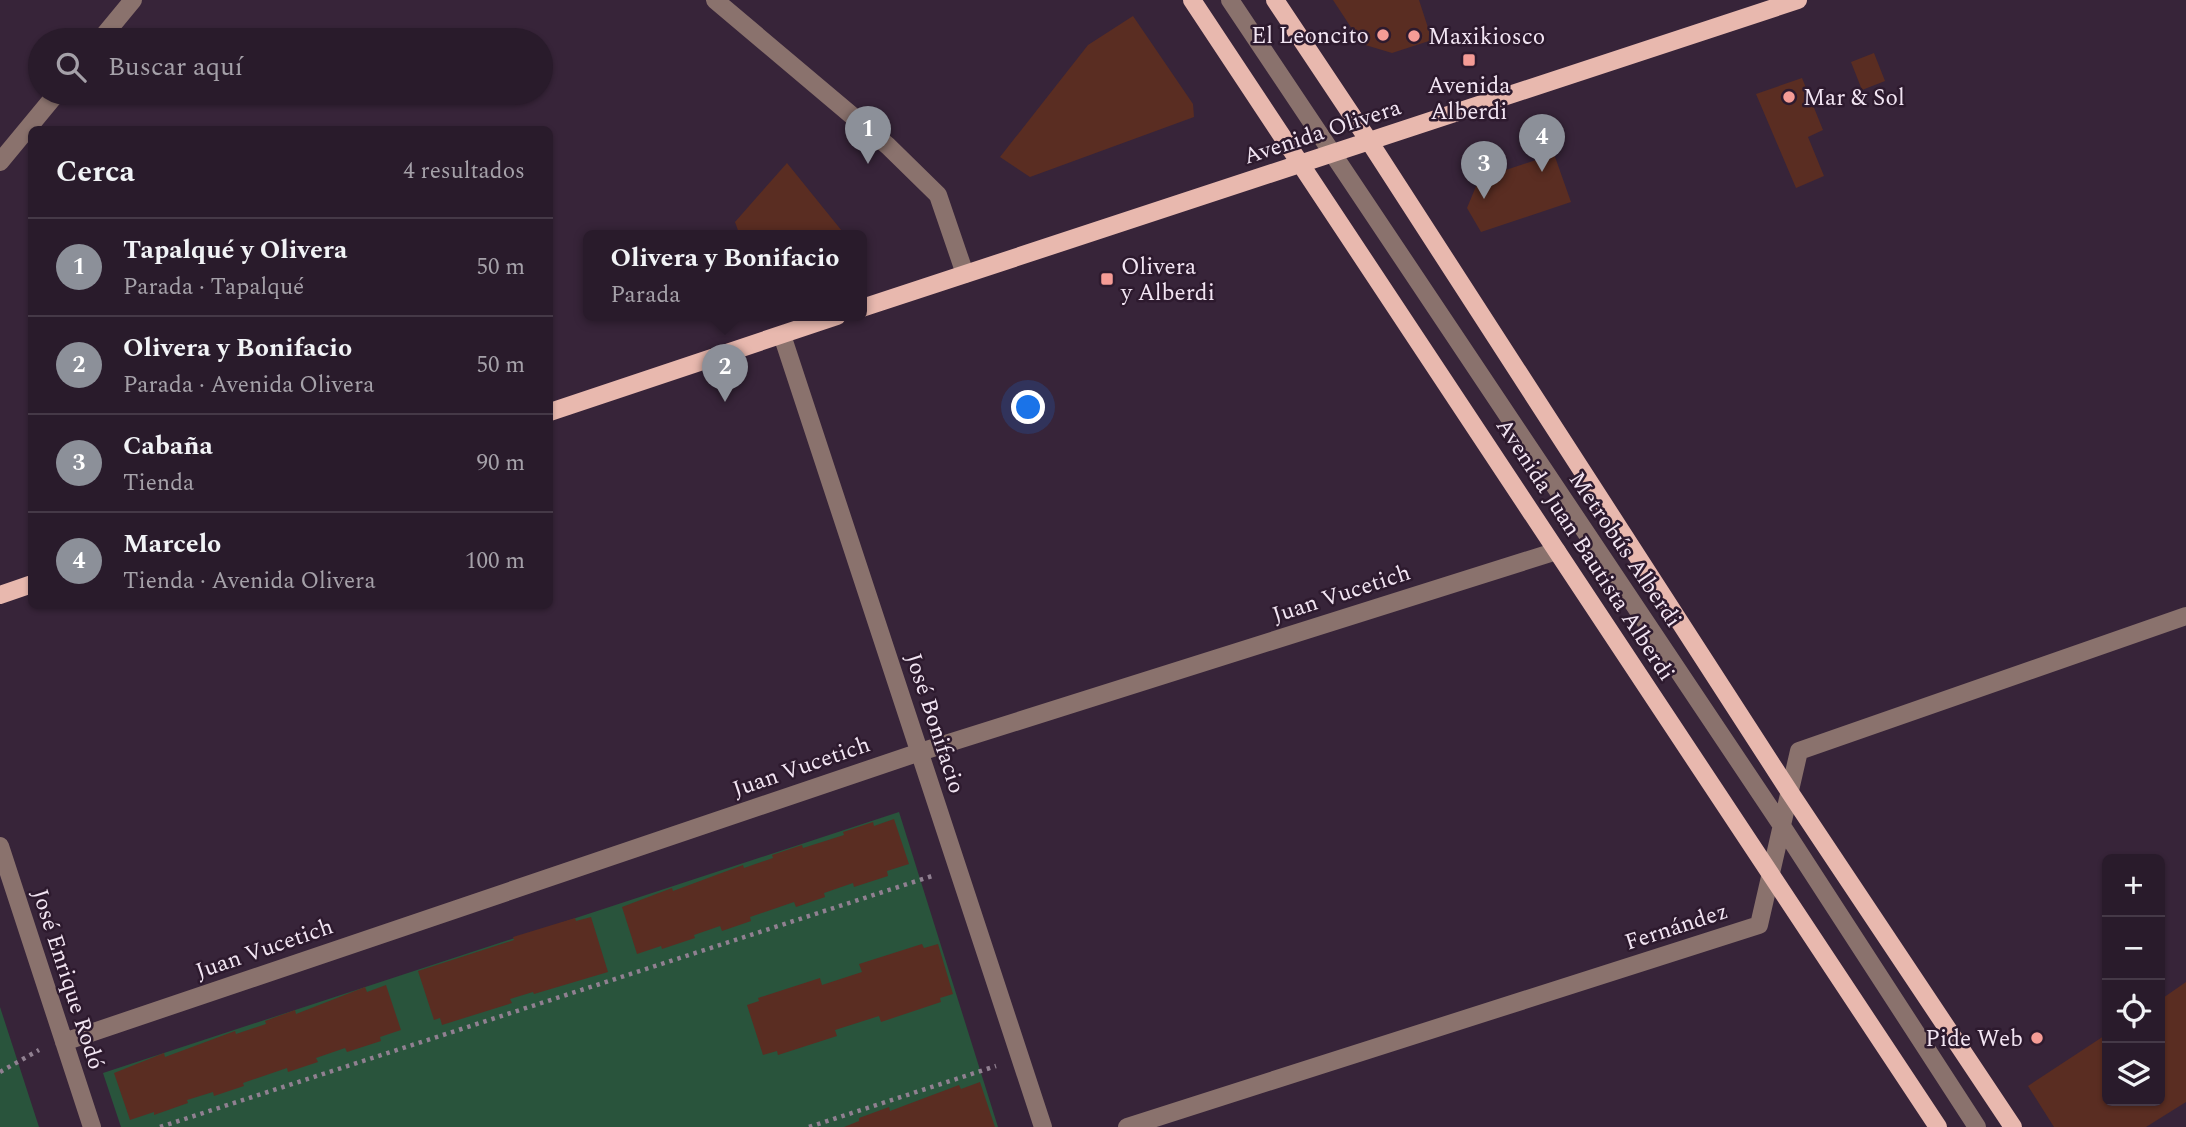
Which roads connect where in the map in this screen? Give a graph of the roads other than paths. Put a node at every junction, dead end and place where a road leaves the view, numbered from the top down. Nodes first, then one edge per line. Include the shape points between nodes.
1 (133, 0) edge
2 (715, 0) edge
3 (1192, 0) edge
4 (1230, 0) edge
5 (1275, 0) edge
6 (1798, 0) edge
7 (110, 28) edge
8 (47, 105) edge
9 (30, 126) edge
10 (28, 128) edge
11 (1370, 141) junction
12 (1333, 153) junction
13 (0, 162) edge
14 (1302, 163) junction
15 (965, 274) junction
16 (867, 306) edge
17 (823, 321) edge
18 (782, 335) junction
19 (553, 411) edge
20 (1558, 551) junction
21 (28, 585) edge
22 (0, 595) edge
23 (2186, 616) edge
24 (920, 752) junction
25 (1789, 791) junction
26 (1782, 826) junction
27 (0, 846) edge
28 (1771, 873) junction
29 (57, 1043) junction
30 (92, 1127) edge
31 (1043, 1127) edge
32 (1127, 1127) edge
33 (1938, 1127) edge
34 (1978, 1127) edge
35 (2013, 1127) edge

1 - 7 street
2 - 15 street via 888,146 938,195
3 - 14 main road, Avenida Juan Bautista Alberdi
4 - 12 street, Metrobús Alberdi
5 - 11 main road, Avenida Juan Bautista Alberdi
6 - 11 main road, Avenida Olivera
8 - 9 street
10 - 13 street
11 - 12 main road, Avenida Olivera
11 - 25 main road, Avenida Juan Bautista Alberdi
12 - 14 main road, Avenida Olivera
12 - 26 street, Metrobús Alberdi
14 - 15 main road, Avenida Olivera
14 - 20 main road, Avenida Juan Bautista Alberdi
15 - 16 main road, Avenida Olivera
17 - 18 main road
18 - 19 main road
18 - 24 street, José Bonifacio
20 - 24 street, Juan Vucetich
20 - 28 main road, Avenida Juan Bautista Alberdi
21 - 22 main road
23 - 25 street, Fernández via 1799,751
24 - 29 street, Juan Vucetich
24 - 31 street, José Bonifacio
25 - 26 street, Fernández
25 - 35 main road, Avenida Juan Bautista Alberdi
26 - 28 street, Fernández
26 - 34 street, Metrobús Alberdi
27 - 29 street, José Enrique Rodó
28 - 32 street, Fernández via 1759,925
28 - 33 main road, Avenida Juan Bautista Alberdi
29 - 30 street, José Enrique Rodó

